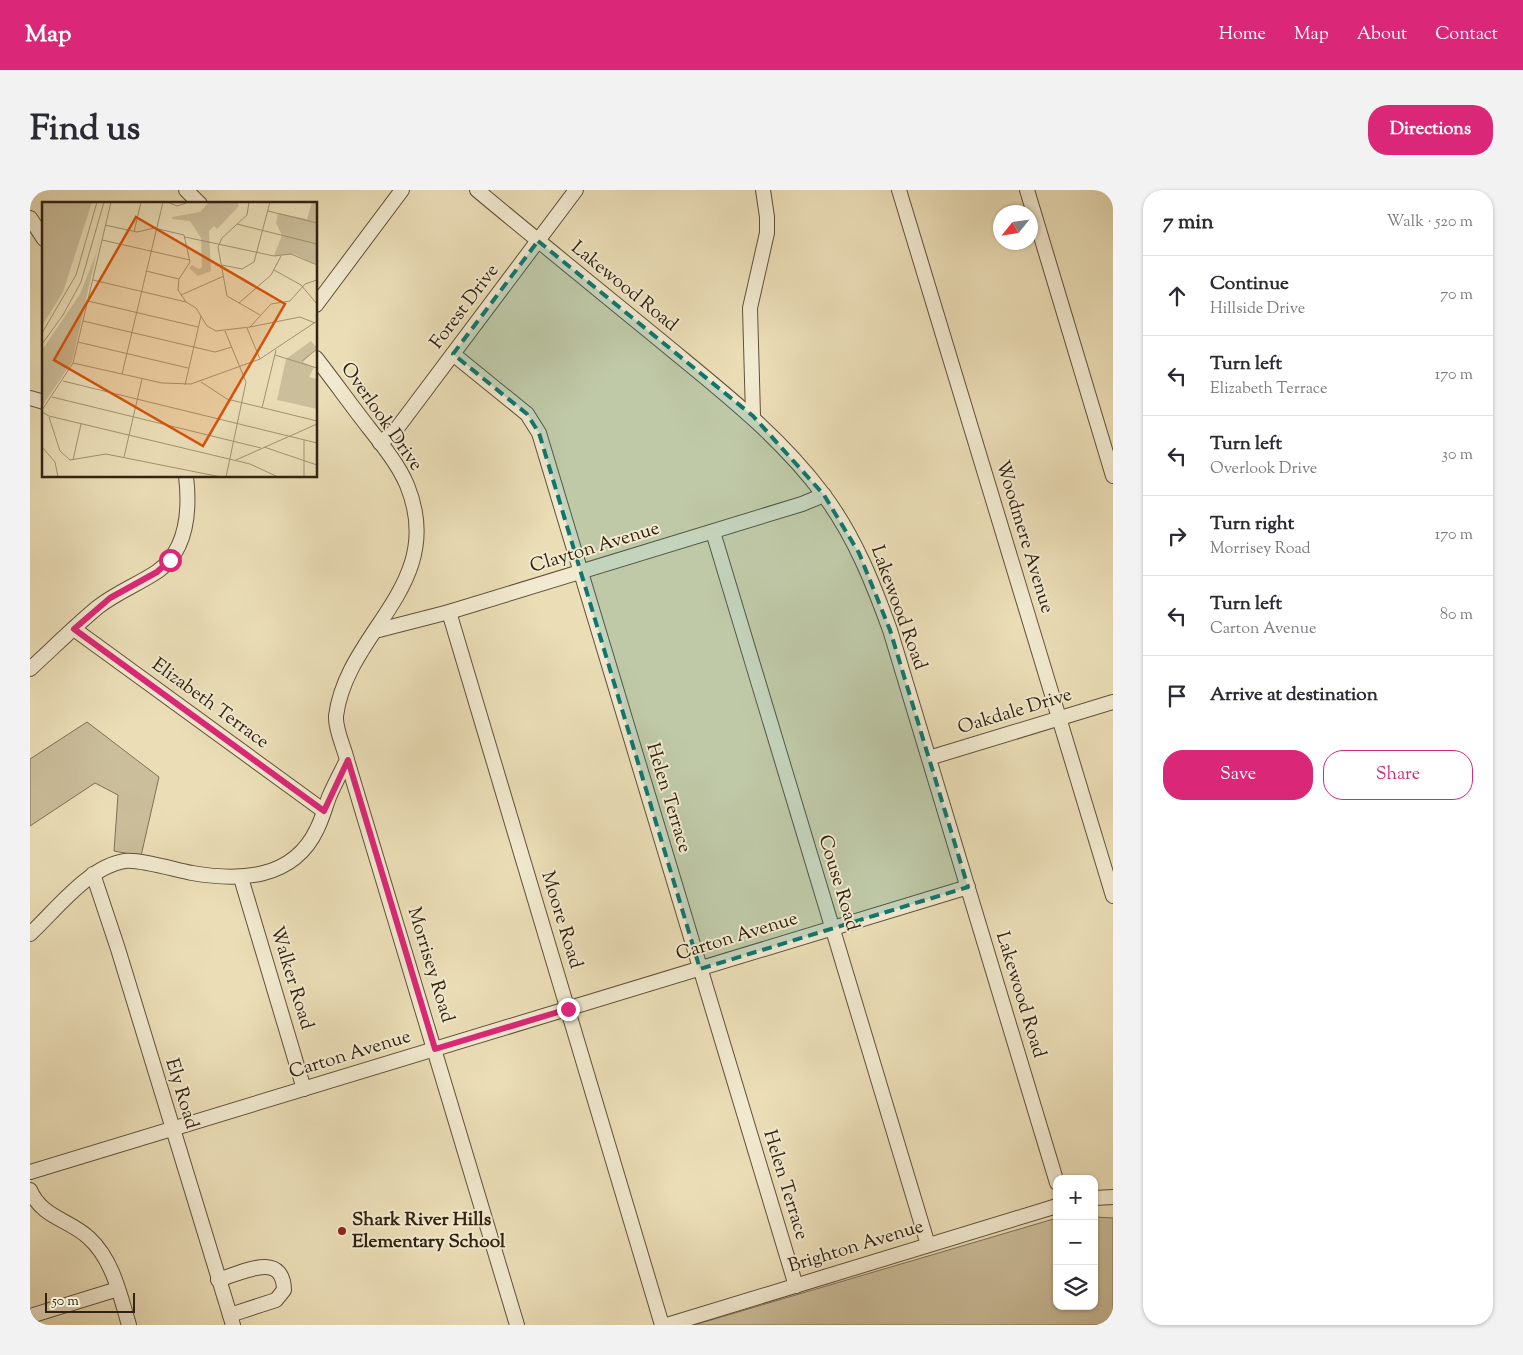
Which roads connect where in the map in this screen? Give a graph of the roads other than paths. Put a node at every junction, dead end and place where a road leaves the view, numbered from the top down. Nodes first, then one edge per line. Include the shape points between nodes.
1 (186, 190) edge
2 (402, 190) edge
3 (477, 190) edge
4 (576, 190) edge
5 (763, 190) edge
6 (899, 190) edge
7 (1027, 190) edge
8 (198, 202) edge
9 (30, 218) edge
10 (42, 236) edge
11 (538, 241) junction
12 (318, 302) edge
13 (453, 354) junction
14 (318, 361) edge
15 (753, 416) junction
16 (380, 443) junction
17 (1113, 476) edge
18 (186, 478) edge
19 (824, 496) junction
20 (713, 532) junction
21 (580, 572) junction
22 (449, 612) junction
23 (74, 629) junction
24 (375, 631) junction
25 (30, 669) edge
26 (1113, 702) edge
27 (1059, 718) junction
28 (928, 758) junction
29 (348, 760) junction
30 (324, 811) junction
31 (93, 874) junction
32 (242, 878) junction
33 (968, 887) junction
34 (1113, 896) edge
35 (832, 928) junction
36 (30, 934) edge
37 (700, 968) junction
38 (568, 1009) junction
39 (435, 1049) junction
40 (304, 1089) junction
41 (172, 1129) junction
42 (30, 1172) edge
43 (1054, 1175) edge
44 (30, 1190) edge
45 (1113, 1197) edge
46 (1098, 1198) edge
47 (1053, 1207) edge
48 (928, 1245) junction
49 (218, 1280) junction
50 (796, 1286) junction
51 (118, 1289) junction
52 (30, 1316) edge
53 (231, 1320) edge
54 (129, 1325) edge
55 (517, 1325) edge
56 (662, 1325) edge
57 (667, 1325) edge

1 - 8 street
2 - 12 street
3 - 11 street, Lakewood Road
4 - 11 street, Forest Drive
5 - 15 street via 767,233 750,308
6 - 27 street, Woodmere Avenue
7 - 17 street
9 - 10 street
11 - 13 street, Forest Drive
11 - 15 street, Lakewood Road
13 - 16 street, Forest Drive via 395,430
13 - 21 street, Helen Terrace via 534,421
14 - 16 street, Overlook Drive
15 - 19 street, Lakewood Road via 800,465
16 - 24 street, Overlook Drive via 406,485 413,507 415,530 409,573 401,592
18 - 23 street via 187,517 170,560 157,572 110,598
19 - 20 street, Clayton Avenue
19 - 28 street, Lakewood Road via 859,553 874,586
20 - 21 street, Clayton Avenue
20 - 35 street, Couse Road
21 - 22 street, Clayton Avenue
21 - 37 street, Helen Terrace
22 - 24 street, Clayton Avenue
22 - 38 street, Moore Road
23 - 25 street
23 - 30 street, Elizabeth Terrace
24 - 29 street, Overlook Drive via 360,653 336,714
26 - 27 street, Oakdale Drive
27 - 28 street, Oakdale Drive
27 - 34 street, Woodmere Avenue
28 - 33 street, Lakewood Road
29 - 30 street
29 - 39 street, Morrisey Road
30 - 32 street via 317,830 296,855 272,871
31 - 32 street via 124,861 224,878
31 - 36 street
31 - 41 street, Ely Road via 116,939
32 - 40 street, Walker Road
33 - 35 street, Carton Avenue
33 - 43 street, Lakewood Road
35 - 37 street, Carton Avenue
35 - 48 street, Couse Road
37 - 38 street, Carton Avenue
37 - 50 street, Helen Terrace
38 - 39 street, Carton Avenue
38 - 56 street, Moore Road
39 - 40 street, Carton Avenue
39 - 55 street, Morrisey Road
40 - 41 street, Carton Avenue
41 - 42 street, Carton Avenue
41 - 49 street, Ely Road
44 - 51 street via 45,1212 81,1231 93,1242 104,1255
45 - 46 street
47 - 48 street, Brighton Avenue
48 - 50 street, Brighton Avenue
49 - 53 street, Ely Road
49 - 53 street via 267,1266 277,1269 282,1277 284,1290 276,1300
50 - 57 street, Brighton Avenue
51 - 52 street
51 - 54 street

